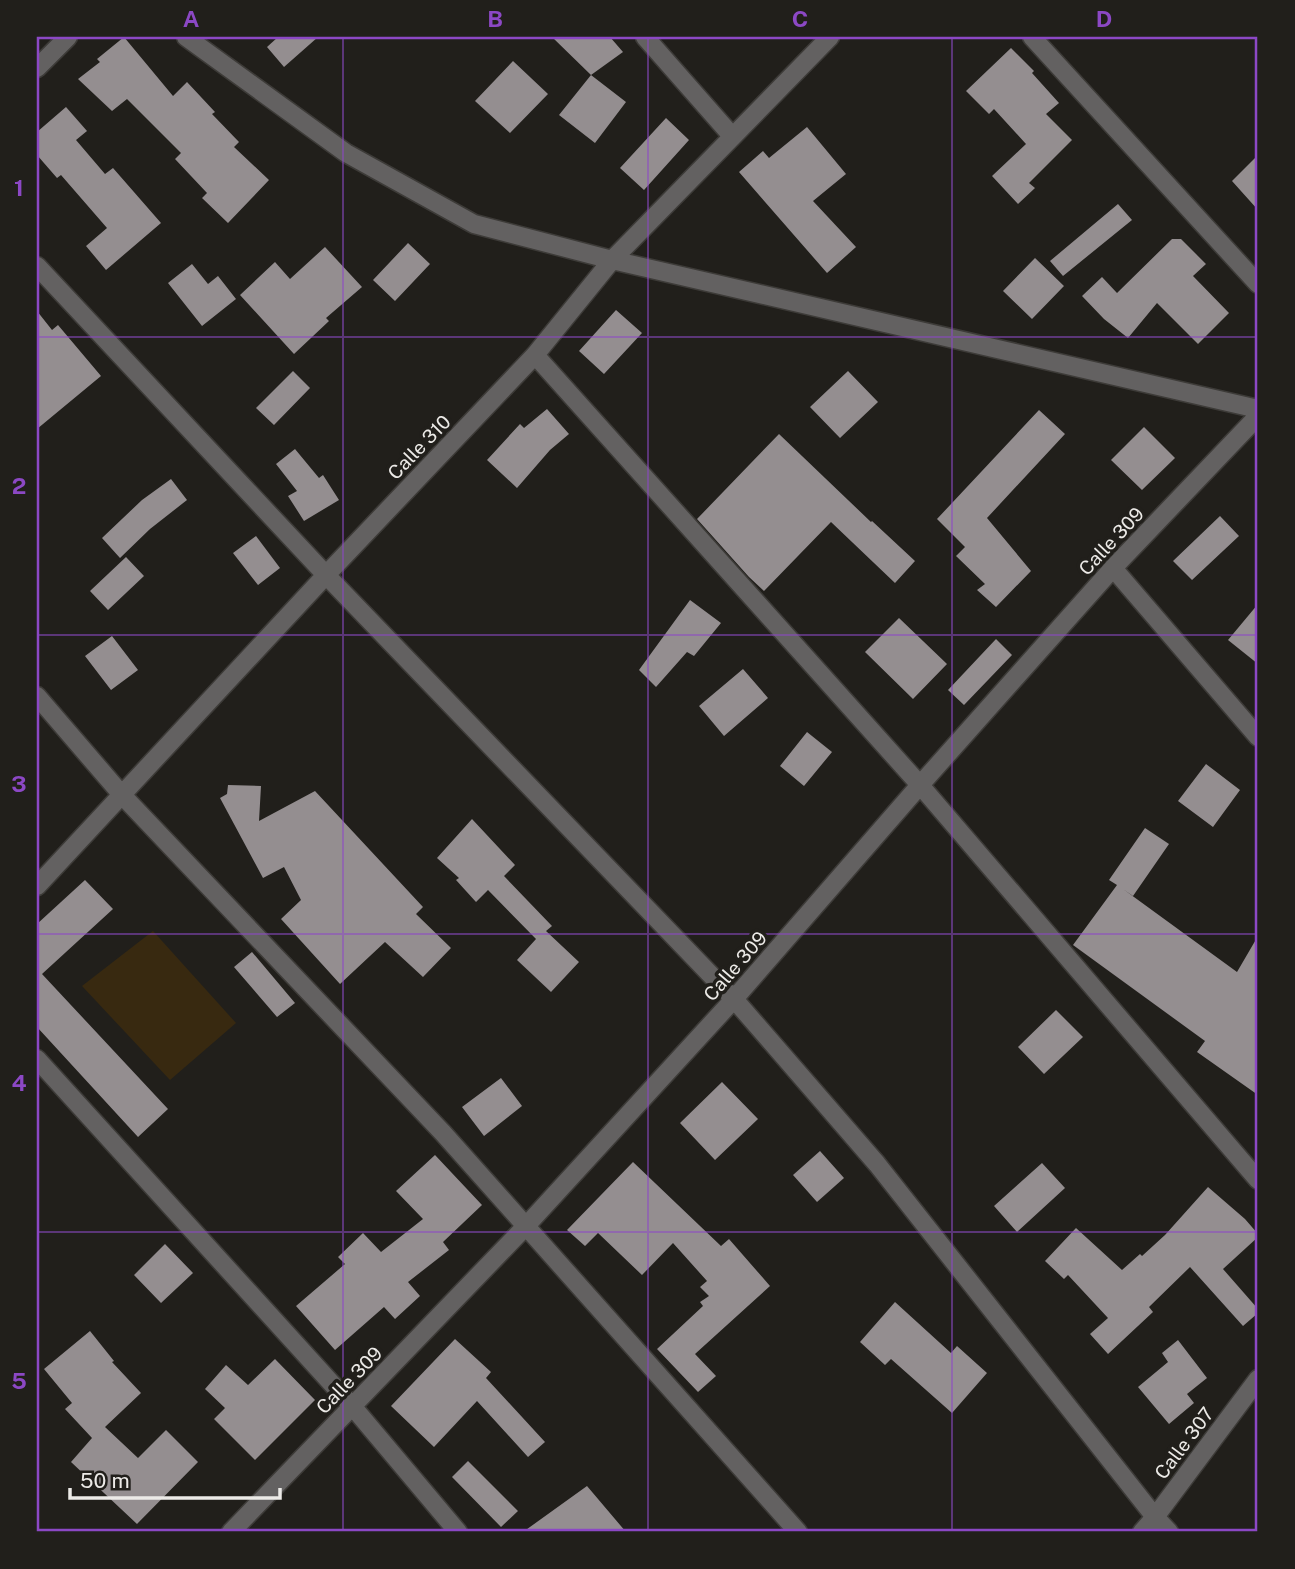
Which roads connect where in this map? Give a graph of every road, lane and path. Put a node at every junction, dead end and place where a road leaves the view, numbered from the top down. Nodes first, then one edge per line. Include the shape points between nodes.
1 (68, 37) edge
2 (186, 37) edge
3 (645, 37) edge
4 (830, 37) edge
5 (1032, 37) edge
6 (37, 68) edge
7 (732, 136) junction
8 (612, 260) junction
9 (37, 266) edge
10 (1258, 284) edge
11 (535, 355) junction
12 (1258, 409) edge
13 (1258, 416) edge
14 (1113, 568) junction
15 (326, 575) junction
16 (37, 696) edge
17 (1258, 737) edge
18 (920, 785) junction
19 (122, 795) junction
20 (37, 886) edge
21 (734, 999) junction
22 (37, 1059) edge
23 (1258, 1180) edge
24 (526, 1226) junction
25 (1258, 1379) edge
26 (353, 1407) junction
27 (1155, 1517) junction
28 (231, 1532) edge
29 (458, 1532) edge
30 (798, 1532) edge
31 (1142, 1532) edge
32 (1169, 1532) edge

1 - 6 street
2 - 8 street via 346,153 474,224
3 - 7 street
4 - 7 street, Calle 310
5 - 10 street
7 - 8 street, Calle 310
8 - 11 street, Calle 310
8 - 12 street
9 - 15 street
11 - 15 street, Calle 310
11 - 18 street
13 - 14 street, Calle 309
14 - 17 street
14 - 18 street, Calle 309
15 - 19 street, Calle 310
15 - 21 street
16 - 19 street
18 - 21 street, Calle 309
18 - 23 street
19 - 20 street, Calle 310
19 - 24 street
21 - 24 street, Calle 309
21 - 27 street via 877,1164
22 - 26 street
24 - 26 street, Calle 309
24 - 30 street
25 - 27 street, Calle 307
26 - 28 street, Calle 309
26 - 29 street
27 - 31 street, Calle 307
27 - 32 street

